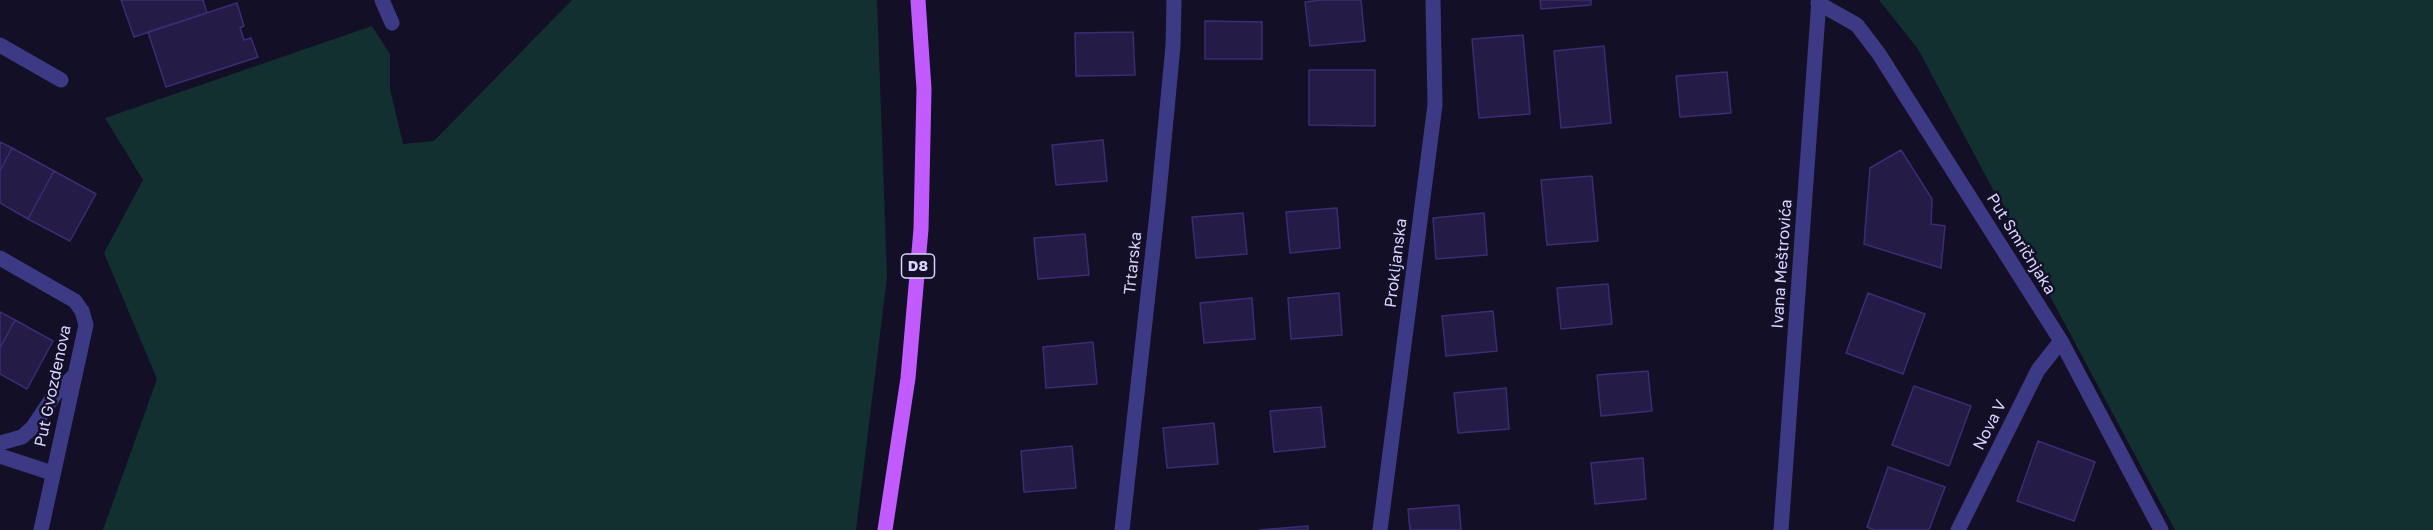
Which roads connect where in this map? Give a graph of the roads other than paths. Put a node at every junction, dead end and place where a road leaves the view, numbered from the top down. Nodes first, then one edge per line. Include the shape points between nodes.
1 (382, 0) edge
2 (918, 0) edge
3 (1174, 0) edge
4 (1433, 0) edge
5 (1819, 2) edge
6 (392, 23) dead end
7 (0, 45) edge
8 (61, 80) dead end
9 (0, 258) edge
10 (2061, 341) junction
11 (74, 376) junction
12 (0, 443) edge
13 (0, 456) edge
14 (52, 473) junction
15 (41, 530) edge
16 (885, 530) edge
17 (1122, 530) edge
18 (1380, 530) edge
19 (1781, 530) edge
20 (1958, 530) edge
21 (2160, 530) edge

1 - 6 street
2 - 16 main road, D8 via 924,89 921,230 908,378
3 - 17 street, Trtarska via 1158,204
4 - 18 street, Prokljanska via 1435,105
5 - 10 street, Put Smričnjaka via 1857,25 1879,54
5 - 19 street, Ivana Meštrovića
7 - 8 street
9 - 11 street, Put Gvozdenova via 75,300 86,325
10 - 20 street, Nova V via 2038,370
10 - 21 street, Put Smričnjaka
11 - 12 street via 22,437
11 - 14 street, Put Gvozdenova
13 - 14 street
14 - 15 street, Put Gvozdenova

